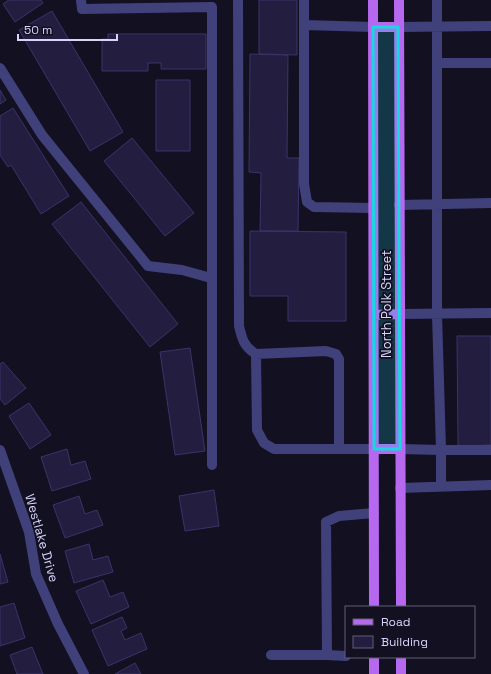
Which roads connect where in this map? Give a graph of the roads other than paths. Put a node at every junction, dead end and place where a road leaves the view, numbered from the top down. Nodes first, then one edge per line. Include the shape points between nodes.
1 (81, 0) edge
2 (238, 0) edge
3 (304, 0) edge
4 (373, 0) edge
5 (399, 0) edge
6 (437, 0) edge
7 (304, 25) junction
8 (491, 26) edge
9 (398, 27) junction
10 (437, 27) junction
11 (373, 28) junction
12 (437, 63) junction
13 (491, 63) edge
14 (0, 68) edge
15 (437, 204) junction
16 (491, 204) edge
17 (399, 205) junction
18 (373, 208) junction
19 (211, 278) junction
20 (399, 314) junction
21 (438, 314) junction
22 (491, 314) edge
23 (374, 315) junction
24 (256, 354) junction
25 (339, 449) junction
26 (374, 449) junction
27 (400, 449) junction
28 (0, 450) edge
29 (441, 450) junction
30 (491, 450) edge
31 (212, 464) dead end
32 (491, 485) edge
33 (441, 486) junction
34 (400, 488) junction
35 (374, 514) junction
36 (374, 606) edge
37 (401, 606) edge
38 (271, 655) dead end
39 (327, 655) junction
40 (345, 656) edge
41 (374, 658) edge
42 (401, 658) edge
43 (84, 674) edge
44 (374, 674) edge
45 (401, 674) edge

1 - 19 street via 82,9 212,8
2 - 24 street via 239,326 242,340 248,349
3 - 7 street
4 - 11 main road, North Polk Street
5 - 9 main road, North Polk Street
6 - 10 street
7 - 11 street
7 - 18 street via 304,184 307,202 314,207
8 - 10 street
9 - 10 street
9 - 11 main road
9 - 17 main road, North Polk Street
10 - 12 street
11 - 18 main road, North Polk Street
12 - 13 street
12 - 15 street
14 - 19 street via 42,135 148,266 182,270
15 - 16 street
15 - 17 street
15 - 21 street
17 - 20 main road, North Polk Street
18 - 23 main road, North Polk Street
19 - 31 street
20 - 21 street
20 - 23 main road
20 - 27 main road, North Polk Street
21 - 22 street
21 - 29 street
23 - 26 main road, North Polk Street
24 - 25 street via 257,430 264,444 274,449
24 - 25 street via 326,351 336,354 339,359
25 - 26 street
26 - 27 main road
26 - 35 main road, North Polk Street
27 - 29 street
27 - 34 main road, North Polk Street
28 - 43 street, Westlake Drive via 30,532 36,574
29 - 30 street
29 - 33 street
32 - 33 street
33 - 34 street
34 - 37 main road, North Polk Street
35 - 36 main road, North Polk Street
35 - 39 street via 339,516 326,522
38 - 39 street
39 - 40 street
41 - 44 main road
42 - 45 main road

